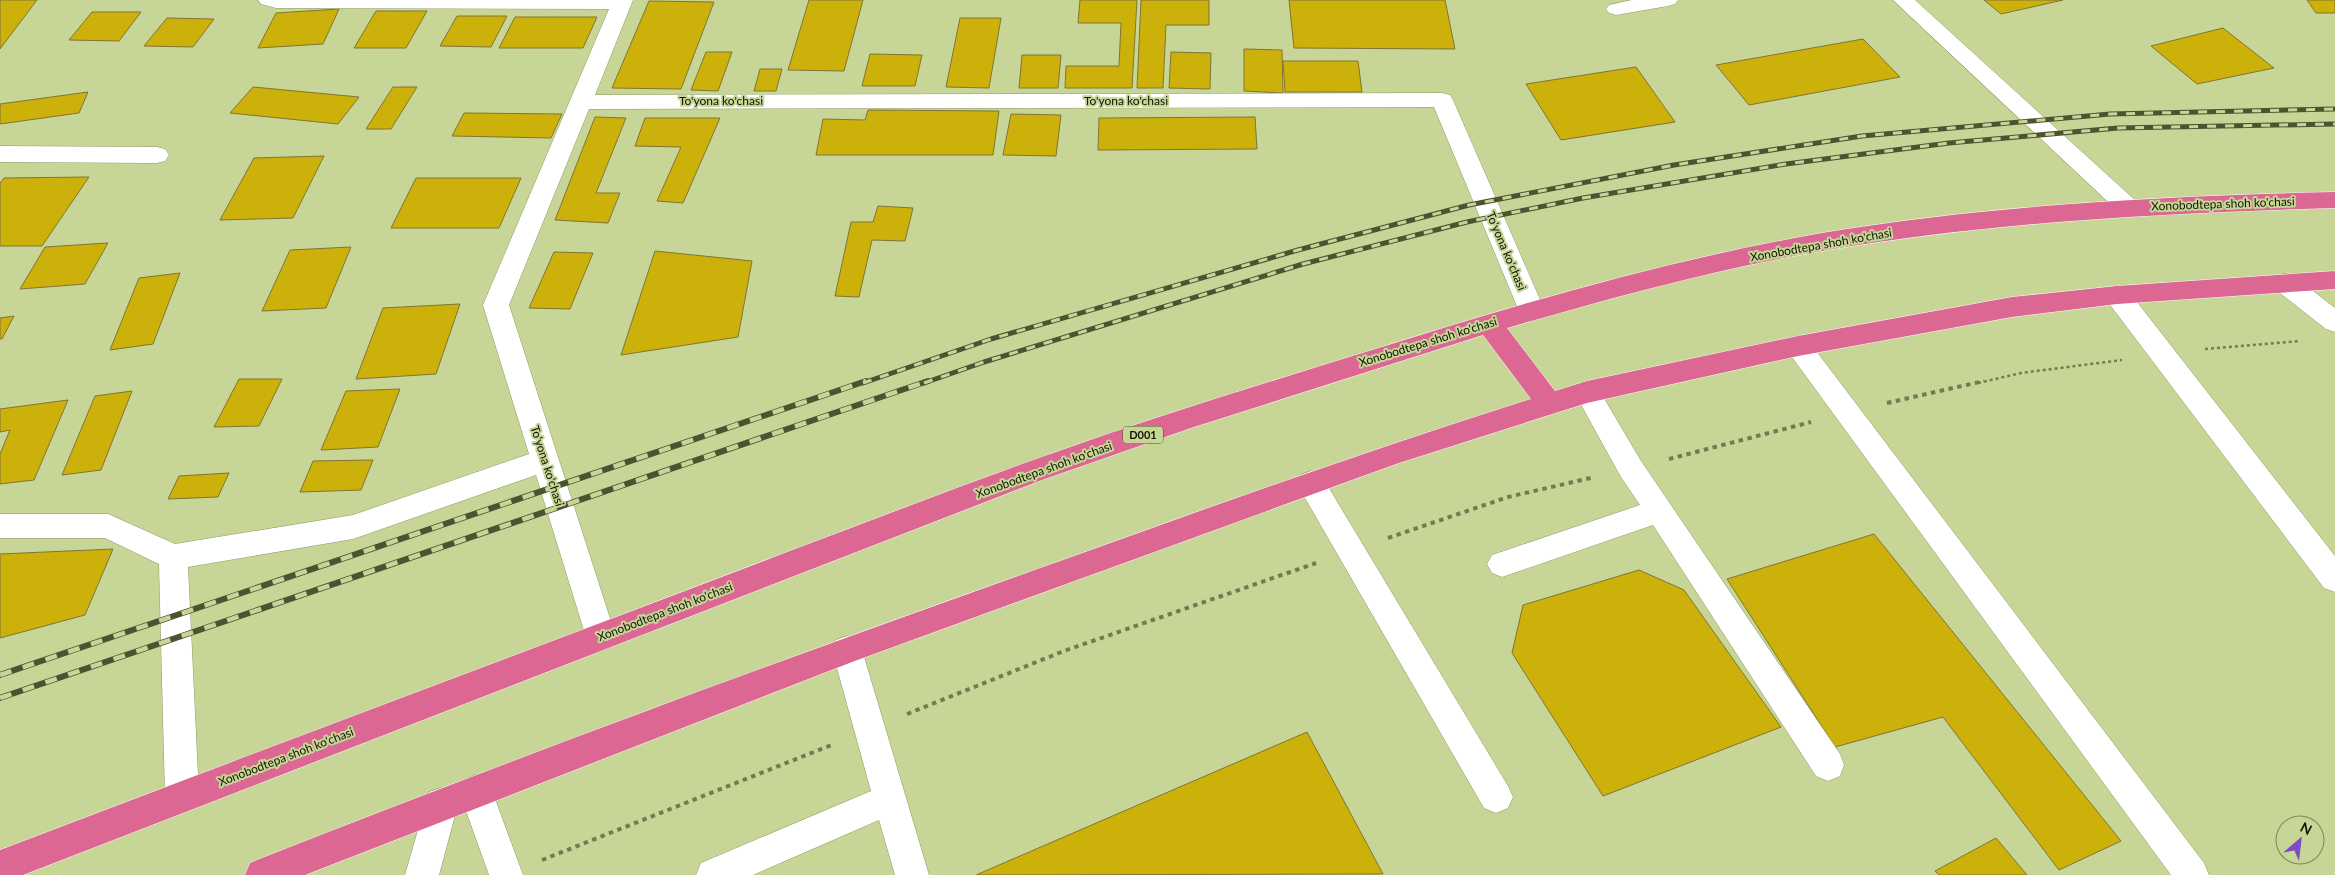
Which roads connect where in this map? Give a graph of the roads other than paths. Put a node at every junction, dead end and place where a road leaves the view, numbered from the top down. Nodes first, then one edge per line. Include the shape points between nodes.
1 (268, 0) edge
2 (1668, 0) edge
3 (1903, 0) edge
4 (622, 2) edge
5 (1616, 10) dead end
6 (581, 102) junction
7 (0, 154) edge
8 (157, 154) dead end
9 (2335, 200) edge
10 (2129, 208) junction
11 (2335, 280) edge
12 (2285, 283) junction
13 (2117, 295) junction
14 (1532, 311) junction
15 (2335, 322) edge
16 (1488, 323) junction
17 (1798, 346) junction
18 (1587, 392) junction
19 (1549, 403) junction
20 (545, 460) junction
21 (1311, 483) junction
22 (1659, 511) junction
23 (0, 526) edge
24 (173, 557) junction
25 (1502, 564) dead end
26 (2335, 579) edge
27 (601, 636) junction
28 (847, 650) junction
29 (1828, 765) dead end
30 (476, 791) junction
31 (182, 796) junction
32 (1496, 797) dead end
33 (890, 799) junction
34 (441, 804) junction
35 (0, 867) edge
36 (262, 875) edge
37 (422, 875) edge
38 (506, 875) edge
39 (713, 875) edge
40 (912, 875) edge
41 (2192, 875) edge

1 - 4 street
2 - 5 street
3 - 10 street
4 - 6 street, To'yona ko'chasi
6 - 14 street, To'yona ko'chasi via 1442,100
6 - 20 street, To'yona ko'chasi via 496,305
7 - 8 street
9 - 10 highway, Xonobodtepa shoh ko'chasi / D001
10 - 14 highway, Xonobodtepa shoh ko'chasi / D001 via 1972,222 1823,243 1689,270
11 - 12 highway
12 - 13 highway
12 - 15 street
13 - 17 highway via 2012,307
13 - 26 street
14 - 16 highway, Xonobodtepa shoh ko'chasi / D001
16 - 19 highway
16 - 27 highway, Xonobodtepa shoh ko'chasi / D001 via 1037,470
17 - 18 highway
17 - 41 street
18 - 19 highway
18 - 22 street
19 - 21 highway
20 - 24 street via 353,527
20 - 27 street, To'yona ko'chasi
21 - 28 highway
21 - 32 street
22 - 25 street
22 - 29 street
23 - 24 street via 108,526
24 - 31 street
27 - 31 highway, Xonobodtepa shoh ko'chasi / D001
28 - 30 highway
28 - 33 street
30 - 34 highway
30 - 38 street
31 - 35 highway, Xonobodtepa shoh ko'chasi / D001
33 - 39 street
33 - 40 street
34 - 36 highway
34 - 37 street

